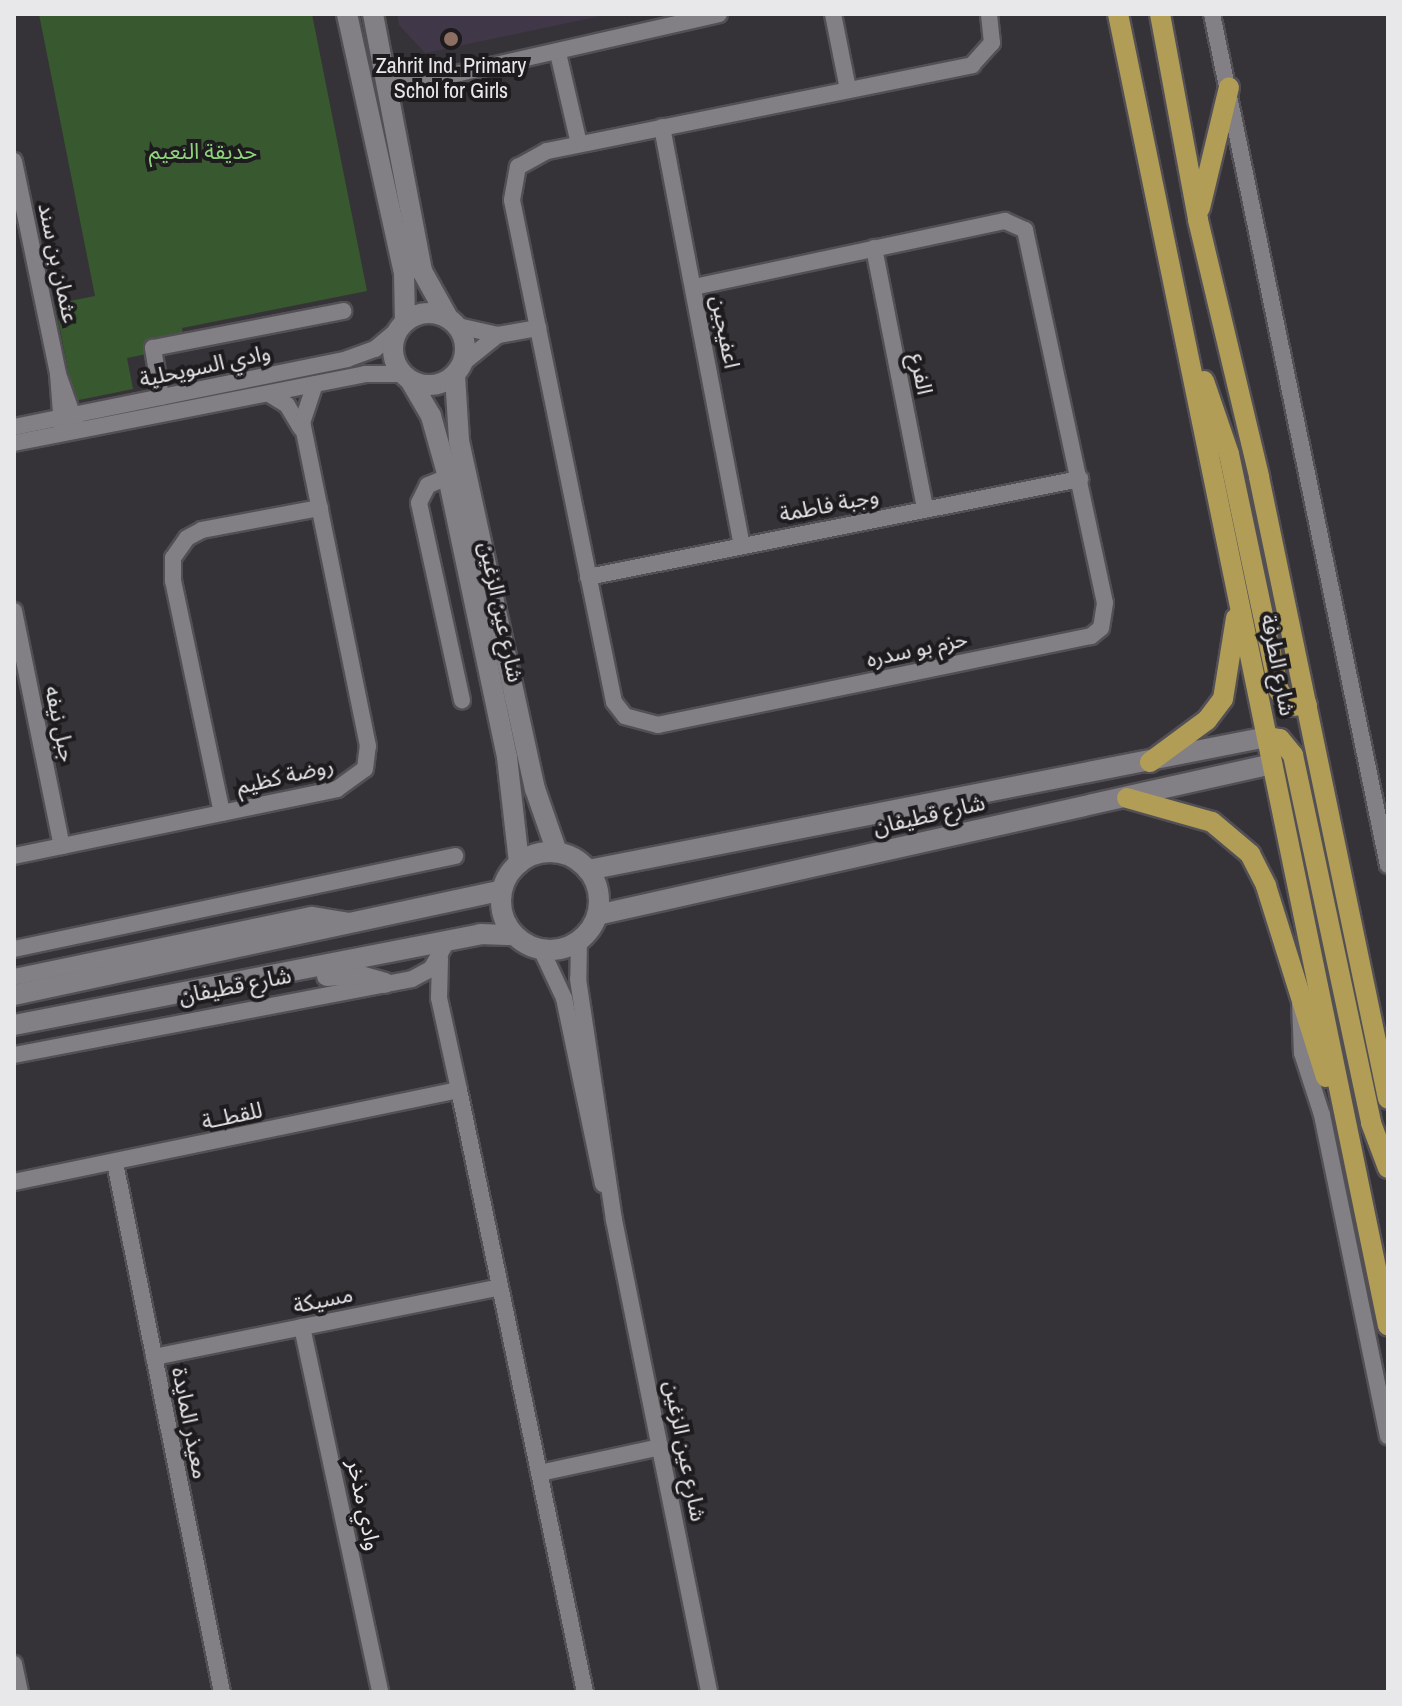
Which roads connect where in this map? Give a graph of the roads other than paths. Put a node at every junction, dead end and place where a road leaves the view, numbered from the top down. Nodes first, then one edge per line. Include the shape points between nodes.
1 (347, 14) edge
2 (373, 14) edge
3 (719, 14) edge
4 (833, 14) edge
5 (989, 14) edge
6 (1118, 14) edge
7 (1160, 14) edge
8 (1212, 14) edge
9 (558, 53) junction
10 (384, 68) junction
11 (1229, 87) junction
12 (848, 89) junction
13 (662, 127) junction
14 (579, 144) junction
15 (14, 161) edge
16 (1198, 220) junction
17 (874, 248) junction
18 (694, 287) junction
19 (343, 311) dead end
20 (452, 321) junction
21 (401, 326) junction
22 (538, 328) junction
23 (1184, 333) junction
24 (498, 335) junction
25 (459, 369) junction
26 (406, 377) junction
27 (315, 384) junction
28 (269, 394) junction
29 (161, 397) junction
30 (69, 424) junction
31 (14, 427) edge
32 (303, 433) junction
33 (14, 443) edge
34 (448, 477) junction
35 (1080, 479) junction
36 (320, 508) junction
37 (925, 508) junction
38 (742, 545) junction
39 (588, 577) junction
40 (1237, 578) junction
41 (14, 611) edge
42 (462, 700) dead end
43 (1307, 705) junction
44 (1312, 729) junction
45 (1267, 737) junction
46 (1294, 758) junction
47 (1150, 762) junction
48 (1272, 764) junction
49 (1127, 798) junction
50 (222, 813) junction
51 (62, 846) junction
52 (557, 852) junction
53 (14, 856) edge
54 (455, 856) dead end
55 (519, 863) junction
56 (1388, 865) edge
57 (588, 870) junction
58 (502, 890) junction
59 (597, 915) junction
60 (357, 923) junction
61 (514, 935) junction
62 (579, 940) junction
63 (14, 949) edge
64 (444, 949) junction
65 (541, 949) junction
66 (422, 975) junction
67 (14, 977) edge
68 (261, 977) junction
69 (385, 983) junction
70 (14, 995) edge
71 (439, 998) junction
72 (1300, 1002) junction
73 (17, 1026) edge
74 (14, 1055) edge
75 (459, 1090) junction
76 (1388, 1099) edge
77 (1346, 1124) junction
78 (115, 1163) junction
79 (1388, 1168) edge
80 (14, 1182) edge
81 (614, 1220) junction
82 (500, 1287) junction
83 (1388, 1326) edge
84 (302, 1327) junction
85 (154, 1357) junction
86 (1388, 1436) edge
87 (660, 1447) junction
88 (540, 1473) junction
89 (14, 1664) edge
90 (20, 1692) edge
91 (222, 1692) edge
92 (380, 1692) edge
93 (585, 1692) edge
94 (709, 1692) edge

1 - 21 street via 404,273
2 - 10 street
3 - 9 street
4 - 12 street
5 - 12 street, حزم بو سدره via 992,43 972,65
6 - 23 main road, شارع الطرفة
7 - 16 main road, شارع الطرفة
8 - 11 street
9 - 10 street via 427,79
9 - 14 street
10 - 20 street via 422,271
11 - 16 main road
11 - 56 street via 1245,191
12 - 13 street, حزم بو سدره
13 - 14 street, حزم بو سدره
13 - 18 street, اعفيجين
14 - 22 street, حزم بو سدره via 525,160 512,181
15 - 30 street, عثمان بن سند
16 - 43 main road, شارع الطرفة
17 - 18 street, حزم بو سدره
17 - 35 street, حزم بو سدره via 1005,221 1025,230
17 - 37 street, الفرع
18 - 38 street, اعفيجين
19 - 29 street via 153,348
20 - 21 street via 430,312
20 - 24 street
20 - 25 street via 465,344
21 - 26 street via 394,358
21 - 29 street, وادي السويحلية via 375,349 347,359
22 - 24 street
22 - 39 street, حزم بو سدره
23 - 40 main road, شارع الطرفة
23 - 43 main road via 1229,454 1279,691 1291,706
24 - 25 street
25 - 26 street via 438,384
25 - 52 street, شارع عين الزغين via 459,441 535,789
26 - 27 street, وادي السويحلية
26 - 34 street, شارع عين الزغين via 431,416
27 - 28 street, وادي السويحلية
27 - 32 street, روضة كظيم via 302,412
28 - 30 street, وادي السويحلية
28 - 32 street, روضة كظيم via 287,405
29 - 30 street, وادي السويحلية
30 - 31 street, وادي السويحلية
30 - 33 street, وادي السويحلية
32 - 36 street, روضة كظيم
34 - 42 street via 428,485 419,503
34 - 55 street, شارع عين الزغين via 509,768
35 - 37 street, وجبة فاطمة
35 - 39 street, حزم بو سدره via 1105,603 1101,628 1091,636 658,725 640,724 614,702
36 - 50 street, روضة كظيم via 368,758 348,785
36 - 50 street via 202,530 187,538 173,558 173,581
37 - 38 street, وجبة فاطمة
38 - 39 street, وجبة فاطمة
40 - 45 main road, شارع الطرفة
40 - 47 main road via 1233,669 1223,699 1207,720
41 - 51 street, جبل نيفه
43 - 44 main road, شارع الطرفة
44 - 46 main road
44 - 76 main road, شارع الطرفة
45 - 46 main road via 1284,741
45 - 47 street
45 - 48 main road, شارع الطرفة
46 - 48 main road
46 - 79 main road via 1371,1123
47 - 57 street
48 - 49 street, شارع قطيفان
48 - 77 main road, شارع الطرفة
49 - 59 street, شارع قطيفان
49 - 72 main road via 1199,816 1245,847 1266,886
50 - 51 street, روضة كظيم
51 - 53 street, روضة كظيم
52 - 55 street
52 - 57 street
54 - 63 street
55 - 58 street
57 - 59 street via 598,894
58 - 60 street, شارع قطيفان
58 - 61 street via 502,914
59 - 62 street
60 - 67 street, شارع قطيفان via 312,915
60 - 70 street, شارع قطيفان
61 - 64 street, شارع قطيفان
61 - 65 street
62 - 65 street
62 - 81 street, شارع عين الزغين via 578,979
64 - 66 street
64 - 68 street, شارع قطيفان
64 - 71 street
65 - 81 street, شارع عين الزغين via 564,998
66 - 69 street, شارع قطيفان
66 - 71 street
68 - 69 street via 290,984 354,974
68 - 73 street, شارع قطيفان
69 - 74 street, شارع قطيفان
71 - 75 street
72 - 77 main road
72 - 86 street via 1302,1053 1322,1115
75 - 78 street, للقطــة
75 - 82 street
77 - 83 main road, شارع الطرفة
78 - 80 street, للقطــة
78 - 85 street, معيذر المايدة
81 - 87 street, شارع عين الزغين
82 - 84 street, مسيكة
82 - 88 street
84 - 85 street, مسيكة
84 - 92 street, وادي مذخر
85 - 91 street, معيذر المايدة
87 - 88 street
87 - 94 street, شارع عين الزغين
88 - 93 street
89 - 90 street

